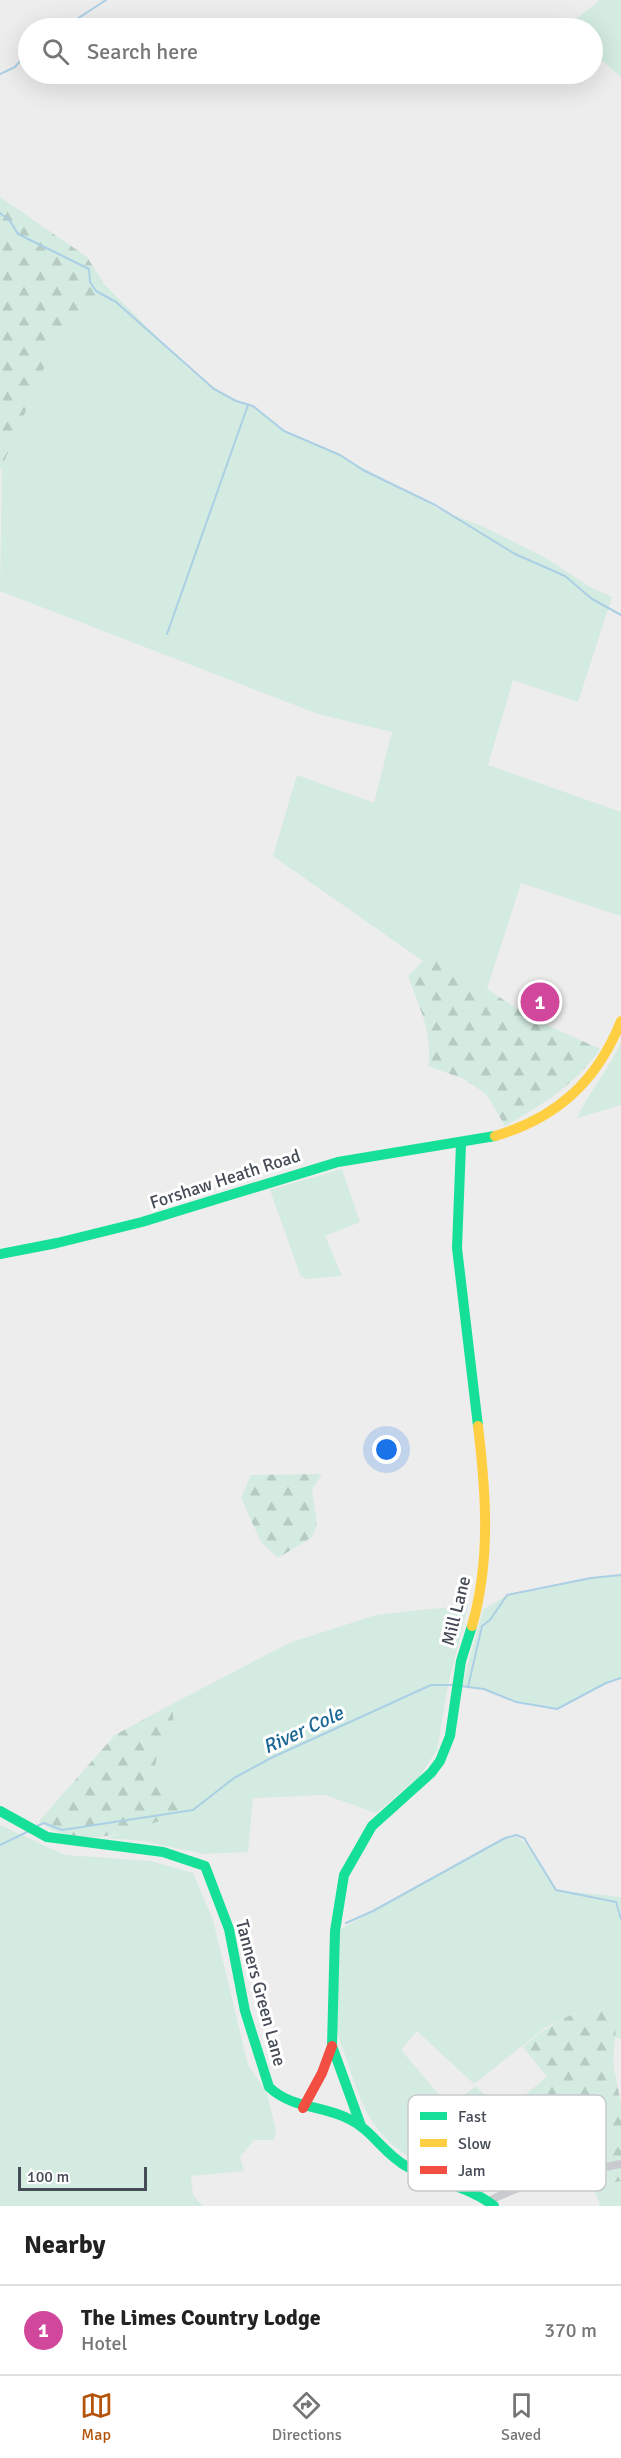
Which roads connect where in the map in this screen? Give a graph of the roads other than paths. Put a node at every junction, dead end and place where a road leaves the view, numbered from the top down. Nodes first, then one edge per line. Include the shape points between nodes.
1 (621, 1022) edge
2 (461, 1144) junction
3 (0, 1254) edge
4 (0, 1811) edge
5 (332, 2046) junction
6 (303, 2108) junction
7 (361, 2126) junction
8 (621, 2164) edge
9 (606, 2167) edge
10 (408, 2168) edge
11 (461, 2191) edge
12 (513, 2191) edge
13 (491, 2204) edge

1 - 2 street, Forshaw Heath Road via 590,1078 566,1102 524,1126
2 - 3 street, Forshaw Heath Road via 339,1162 97,1236
2 - 5 street, Mill Lane via 457,1248 485,1484 486,1542 478,1604 461,1661 450,1736 440,1761 372,1826 344,1875 335,1931
4 - 6 street, Tanners Green Lane via 47,1837 163,1852 205,1866 229,1929 245,2011 269,2087 278,2097
5 - 6 street, Mill Lane
5 - 7 street, Mill Lane
6 - 7 street, Tanners Green Lane via 342,2115
7 - 10 street, Tanners Green Lane
8 - 9 street
11 - 13 street, Tanners Green Lane
12 - 13 street

